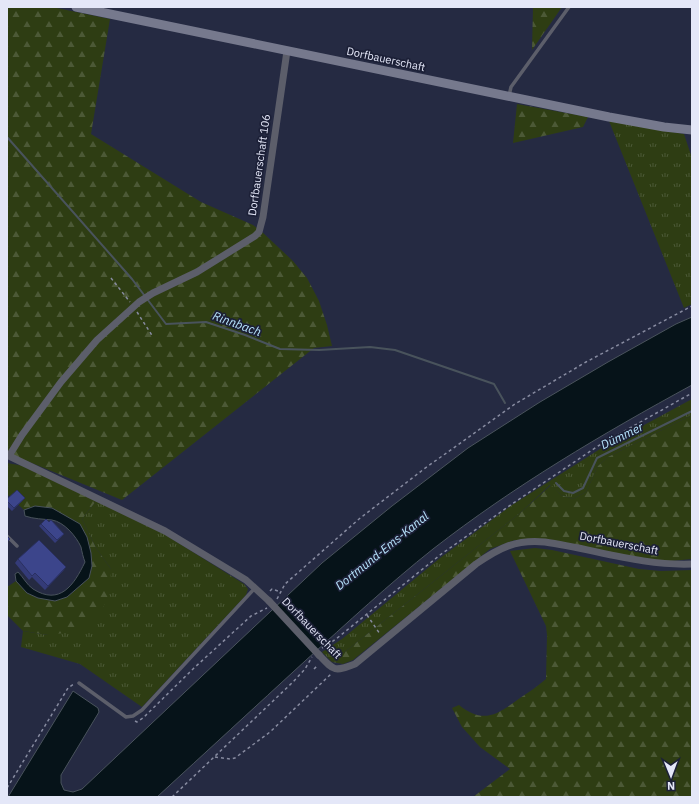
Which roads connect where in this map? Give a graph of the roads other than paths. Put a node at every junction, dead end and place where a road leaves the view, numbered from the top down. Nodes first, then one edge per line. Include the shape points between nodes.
1 (76, 7) edge
2 (569, 7) edge
3 (287, 51) junction
4 (509, 97) junction
5 (692, 130) edge
6 (8, 456) edge
7 (7, 536) edge
8 (17, 546) dead end
9 (692, 564) edge
10 (255, 588) junction
11 (78, 683) road end

1 - 3 street, Dorfbauerschaft
2 - 4 lane via 511,88
3 - 4 street, Dorfbauerschaft
3 - 6 street, Dorfbauerschaft 106 via 259,232 197,272 139,302 97,340 61,382
4 - 5 street, Dorfbauerschaft
6 - 10 street, Dorfbauerschaft via 165,531
7 - 8 lane
9 - 10 street, Dorfbauerschaft, bridge via 639,561 545,542 516,543 503,547 476,564 355,664 335,670
10 - 11 lane via 142,710 133,716 126,717

